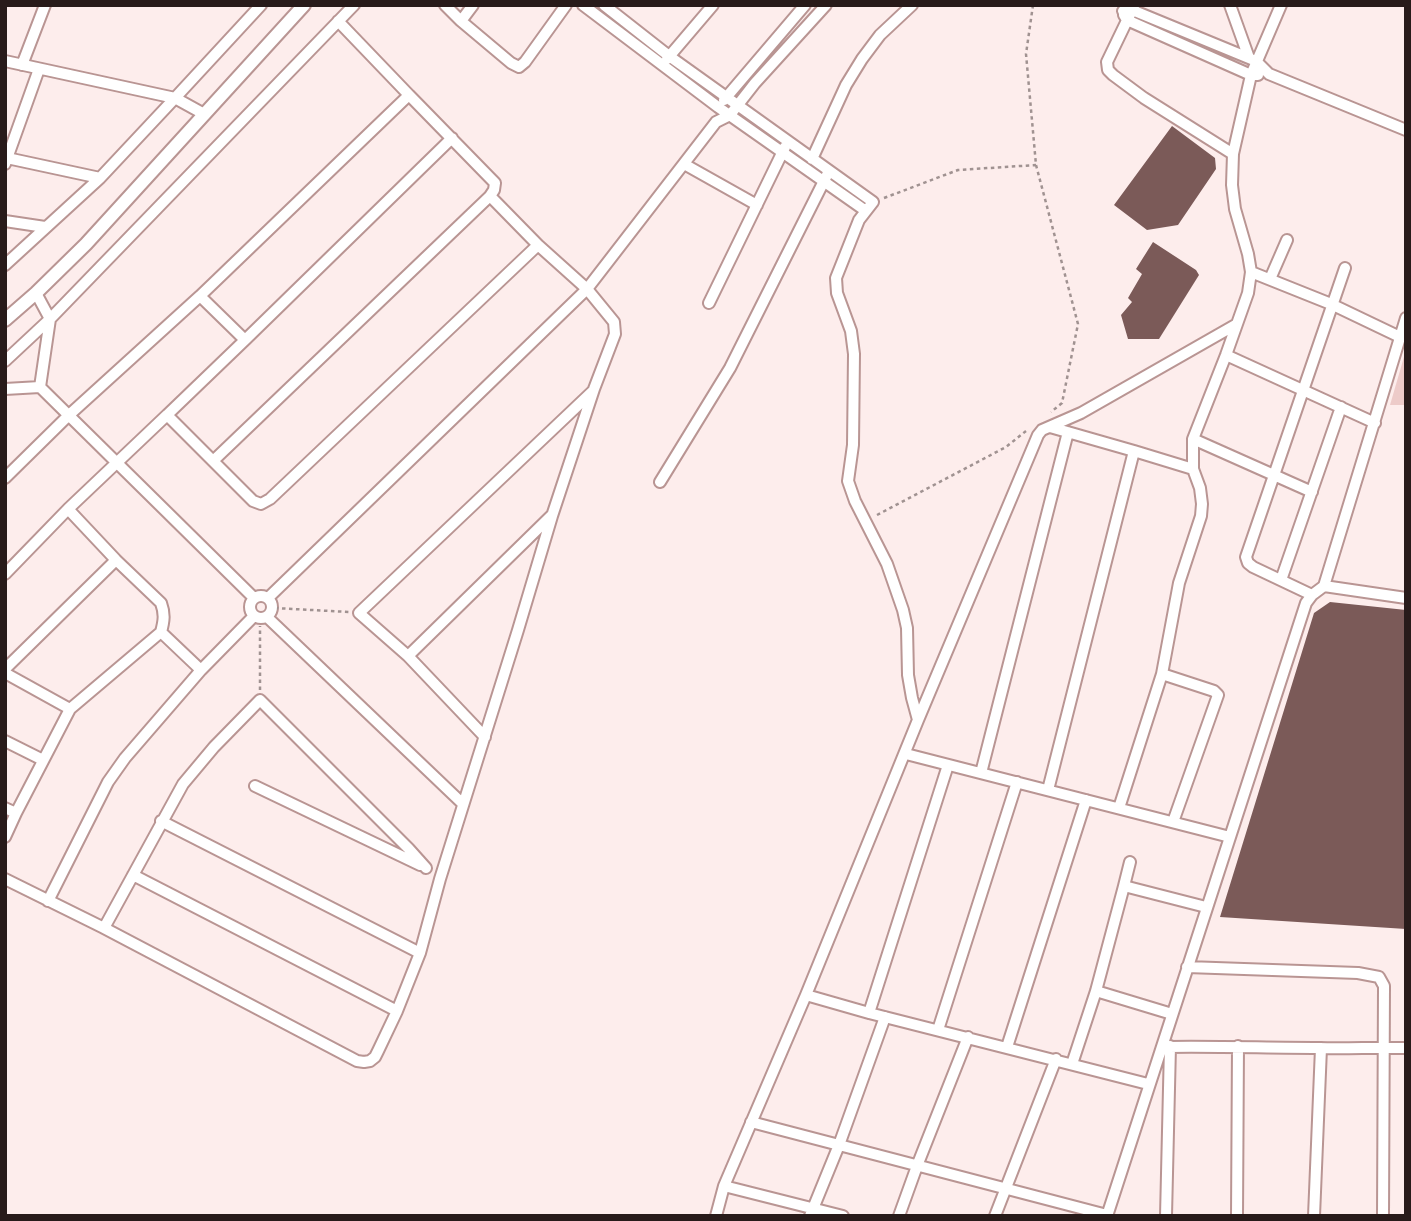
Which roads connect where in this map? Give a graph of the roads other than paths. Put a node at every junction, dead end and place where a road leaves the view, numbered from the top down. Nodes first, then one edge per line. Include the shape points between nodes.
1 (46, 5) edge
2 (261, 5) edge
3 (304, 5) edge
4 (354, 5) edge
5 (445, 5) edge
6 (474, 5) edge
7 (566, 5) edge
8 (583, 5) edge
9 (604, 5) edge
10 (713, 5) edge
11 (826, 5) edge
12 (912, 5) edge
13 (1230, 5) edge
14 (1281, 5) edge
15 (802, 6) edge
16 (1128, 10) edge
17 (338, 21) junction
18 (461, 21) junction
19 (670, 56) junction
20 (1253, 60) junction
21 (5, 61) edge
22 (22, 65) junction
23 (662, 65) junction
24 (39, 69) junction
25 (1251, 75) junction
26 (1269, 75) junction
27 (409, 95) junction
28 (726, 96) junction
29 (175, 98) junction
30 (738, 105) junction
31 (718, 107) junction
32 (204, 114) junction
33 (730, 115) junction
34 (716, 122) junction
35 (1406, 130) edge
36 (452, 138) junction
37 (789, 141) junction
38 (782, 152) junction
39 (1233, 154) junction
40 (812, 159) junction
41 (6, 161) edge
42 (684, 164) junction
43 (826, 176) junction
44 (100, 178) junction
45 (490, 196) junction
46 (757, 205) junction
47 (5, 221) edge
48 (45, 227) junction
49 (1287, 240) dead end
50 (538, 245) junction
51 (5, 265) edge
52 (1345, 268) dead end
53 (1251, 272) junction
54 (1270, 279) junction
55 (587, 289) junction
56 (36, 293) junction
57 (200, 296) junction
58 (709, 303) dead end
59 (1331, 304) junction
60 (1406, 318) edge
61 (50, 319) junction
62 (5, 320) edge
63 (1237, 324) junction
64 (1400, 337) junction
65 (245, 340) junction
66 (1226, 355) junction
67 (5, 361) edge
68 (40, 387) junction
69 (5, 389) edge
70 (594, 390) junction
71 (1304, 390) junction
72 (1341, 407) junction
73 (69, 415) junction
74 (167, 415) junction
75 (1048, 421) junction
76 (1375, 423) junction
77 (1068, 432) junction
78 (1193, 439) junction
79 (1134, 451) junction
80 (213, 461) junction
81 (116, 462) junction
82 (1193, 469) junction
83 (1273, 476) junction
84 (5, 478) edge
85 (660, 482) dead end
86 (1312, 492) junction
87 (68, 509) junction
88 (552, 516) junction
89 (116, 560) junction
90 (5, 574) edge
91 (1281, 580) junction
92 (1324, 586) junction
93 (1312, 594) junction
94 (254, 598) junction
95 (1406, 598) edge
96 (264, 612) junction
97 (161, 632) junction
98 (408, 656) junction
99 (201, 670) junction
100 (5, 671) edge
101 (1161, 674) junction
102 (70, 709) junction
103 (918, 720) junction
104 (485, 737) junction
105 (5, 741) edge
106 (905, 754) junction
107 (43, 760) junction
108 (948, 765) junction
109 (981, 773) junction
110 (1017, 782) junction
111 (255, 786) dead end
112 (1048, 790) junction
113 (1086, 800) junction
114 (463, 804) junction
115 (1119, 808) junction
116 (11, 810) edge
117 (161, 821) junction
118 (1174, 822) junction
119 (5, 837) edge
120 (1230, 837) junction
121 (1130, 862) dead end
122 (426, 869) junction
123 (133, 875) junction
124 (5, 879) edge
125 (440, 879) junction
126 (1124, 886) junction
127 (48, 901) junction
128 (1206, 907) junction
129 (104, 928) junction
130 (420, 953) junction
131 (1187, 967) junction
132 (1096, 991) junction
133 (806, 995) junction
134 (397, 1011) junction
135 (869, 1013) junction
136 (1172, 1014) junction
137 (885, 1017) junction
138 (938, 1030) junction
139 (968, 1037) junction
140 (1166, 1046) junction
141 (1238, 1046) junction
142 (1007, 1047) junction
143 (1385, 1047) junction
144 (1321, 1048) junction
145 (1406, 1048) edge
146 (1056, 1059) junction
147 (1072, 1064) junction
148 (1148, 1084) junction
149 (751, 1122) junction
150 (839, 1144) junction
151 (917, 1166) junction
152 (724, 1186) junction
153 (1005, 1190) junction
154 (812, 1212) edge
155 (1107, 1215) edge
156 (716, 1216) edge
157 (843, 1216) edge
158 (899, 1216) edge
159 (995, 1216) edge
160 (1166, 1216) edge
161 (1237, 1216) edge
162 (1314, 1216) edge
163 (1383, 1216) edge

1 - 22 street
2 - 29 street
3 - 32 street
4 - 17 street
5 - 18 street
6 - 18 street
7 - 18 street via 519,67
8 - 23 street
9 - 19 street
10 - 19 street
11 - 30 street
12 - 40 street via 862,59
13 - 20 street
14 - 20 street
15 - 28 street
16 - 20 street
16 - 25 street
16 - 39 street via 1108,70
17 - 27 street
17 - 61 street
19 - 23 street
19 - 28 street
20 - 25 street
20 - 26 street
21 - 22 street
22 - 24 street
23 - 31 street
24 - 29 street
24 - 41 street
25 - 26 street
25 - 39 street
26 - 35 street
27 - 36 street
27 - 57 street
28 - 30 street
28 - 31 street
29 - 32 street
29 - 44 street
30 - 33 street
30 - 37 street
31 - 33 street
31 - 34 street
32 - 56 street
33 - 34 street
33 - 38 street
34 - 42 street
36 - 45 street via 495,183
36 - 65 street
37 - 38 street
37 - 40 street
38 - 43 street
38 - 46 street
39 - 53 street via 1235,209
40 - 43 street
41 - 44 street
42 - 46 street
42 - 55 street
43 - 85 street via 730,368
43 - 103 street via 869,207 859,220 836,278 854,354 848,481 903,610 908,675
44 - 48 street
45 - 50 street
45 - 80 street
46 - 58 street
47 - 48 street
48 - 51 street
49 - 54 street
50 - 55 street
50 - 80 street via 270,499 261,504 253,501
52 - 59 street
53 - 54 street
53 - 63 street
54 - 59 street
55 - 70 street via 614,322 615,334
55 - 96 street
56 - 61 street
56 - 62 street
57 - 65 street
57 - 73 street
59 - 64 street
59 - 71 street
60 - 64 street
61 - 67 street
61 - 68 street
63 - 66 street
63 - 75 street via 1081,414 1064,422
64 - 76 street
65 - 74 street
66 - 71 street
66 - 78 street
68 - 69 street
68 - 73 street
70 - 88 street
70 - 98 street via 359,613
71 - 72 street
71 - 83 street
72 - 76 street
72 - 86 street
73 - 81 street
73 - 84 street
74 - 80 street
74 - 81 street
75 - 77 street
75 - 103 street via 1038,435
76 - 92 street
77 - 79 street
77 - 109 street
78 - 82 street
78 - 83 street
79 - 82 street
79 - 112 street
81 - 87 street
81 - 94 street
82 - 101 street via 1202,510 1179,583
83 - 86 street
83 - 91 street via 1246,557 1254,567
86 - 91 street
87 - 89 street
87 - 90 street
88 - 98 street
88 - 104 street
89 - 97 street via 161,603
89 - 100 street
91 - 93 street
92 - 93 street
92 - 95 street
93 - 120 street
94 - 96 street via 261,596
94 - 96 street via 249,607
96 - 99 street
96 - 114 street
97 - 99 street
97 - 102 street
98 - 104 street
99 - 127 street via 108,782
100 - 102 street
101 - 115 street
101 - 118 street via 1217,695
102 - 107 street
103 - 106 street
104 - 114 street
105 - 107 street
106 - 108 street
106 - 133 street
107 - 116 street
108 - 109 street
108 - 135 street
109 - 110 street
110 - 112 street
110 - 138 street
111 - 122 street
112 - 113 street
113 - 115 street
113 - 142 street
114 - 125 street
115 - 118 street
116 - 119 street
117 - 122 street via 183,784 260,700
117 - 123 street
117 - 130 street
118 - 120 street
120 - 128 street
121 - 126 street
122 - 125 street
123 - 129 street
123 - 134 street
124 - 127 street
125 - 130 street
126 - 128 street
126 - 132 street
127 - 129 street
128 - 131 street
129 - 134 street via 357,1061 375,1057
130 - 134 street
131 - 136 street
131 - 143 street via 1380,977
132 - 136 street
132 - 147 street
133 - 135 street
133 - 149 street
135 - 137 street
136 - 140 street
137 - 138 street
137 - 150 street
138 - 139 street
139 - 142 street
139 - 151 street
140 - 141 street
140 - 148 street
140 - 160 street
141 - 144 street
141 - 161 street
142 - 146 street
143 - 144 street
143 - 145 street
143 - 163 street
144 - 162 street
146 - 147 street
146 - 153 street
147 - 148 street
148 - 155 street
149 - 150 street
149 - 152 street
150 - 151 street
150 - 154 street
151 - 153 street
151 - 158 street
152 - 154 street
152 - 156 street
153 - 155 street
153 - 159 street
154 - 157 street

